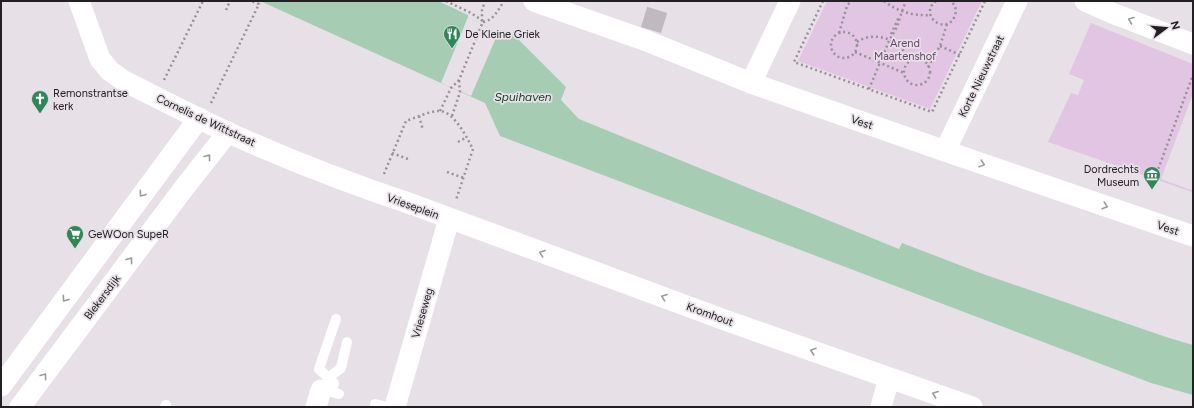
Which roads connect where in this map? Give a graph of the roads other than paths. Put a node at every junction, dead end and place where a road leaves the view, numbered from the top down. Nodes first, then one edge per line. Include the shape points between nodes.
1 (79, 1) edge
2 (534, 1) edge
3 (790, 1) edge
4 (1017, 1) edge
5 (1086, 1) edge
6 (1193, 44) edge
7 (751, 83) junction
8 (201, 119) junction
9 (228, 132) junction
10 (945, 151) junction
11 (159, 170) junction
12 (184, 188) junction
13 (376, 192) joint
14 (449, 219) junction
15 (1193, 236) edge
16 (336, 319) dead end
17 (347, 342) dead end
18 (8, 362) edge
19 (889, 378) junction
20 (1, 386) edge
21 (326, 392) edge
22 (385, 405) edge
23 (20, 407) edge
24 (388, 407) edge
25 (881, 407) edge
26 (972, 407) edge

1 - 8 street, Cornelis de Wittstraat via 100,59 110,71 124,81
2 - 7 street, Vest via 649,36
3 - 7 street
4 - 10 street, Korte Nieuwstraat
6 -> 5 street
7 - 10 street, Vest
8 - 9 street, Cornelis de Wittstraat
8 - 11 street
12 -> 9 street, Blekersdijk
9 - 13 street, Cornelis de Wittstraat
10 -> 15 street, Vest
11 - 12 street
11 -> 18 street
23 -> 12 street, Blekersdijk
13 - 14 street, Vrieseplein
19 -> 14 street, Kromhout
14 - 22 street, Vrieseweg
16 - 21 lane via 319,369
17 - 21 lane via 341,368
18 - 20 street
19 - 25 street
26 -> 19 street, Kromhout
22 - 24 lane

